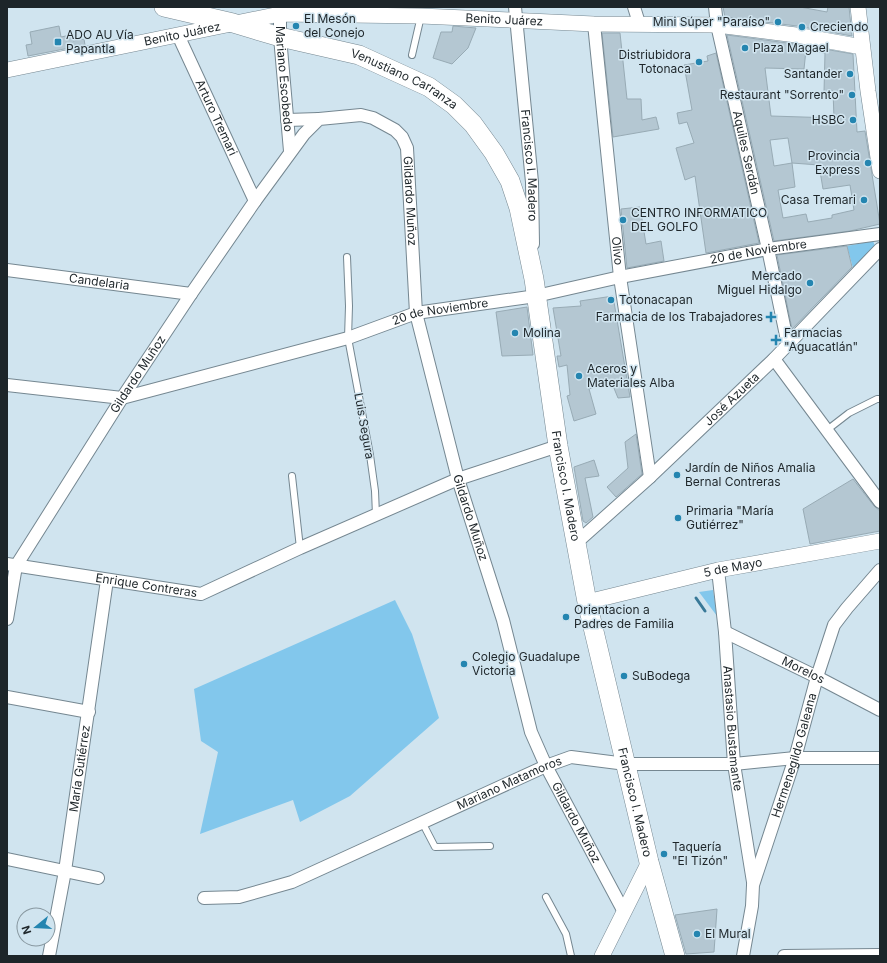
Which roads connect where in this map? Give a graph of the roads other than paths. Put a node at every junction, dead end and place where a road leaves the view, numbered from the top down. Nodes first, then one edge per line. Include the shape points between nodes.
1 (634, 7) edge
2 (715, 7) edge
3 (858, 7) edge
4 (171, 8) edge
5 (280, 11) edge
6 (516, 14) edge
7 (421, 16) junction
8 (233, 23) junction
9 (594, 24) junction
10 (639, 24) junction
11 (717, 25) junction
12 (178, 35) junction
13 (280, 37) junction
14 (862, 47) junction
15 (412, 55) dead end
16 (7, 70) edge
17 (318, 119) junction
18 (287, 120) junction
19 (290, 152) junction
20 (880, 171) edge
21 (254, 201) junction
22 (880, 234) edge
23 (768, 249) junction
24 (880, 249) edge
25 (347, 257) dead end
26 (7, 270) edge
27 (620, 277) junction
28 (535, 287) junction
29 (191, 294) junction
30 (416, 313) junction
31 (348, 338) junction
32 (788, 345) junction
33 (774, 359) junction
34 (7, 385) edge
35 (122, 398) junction
36 (880, 399) edge
37 (827, 430) junction
38 (558, 446) junction
39 (292, 476) dead end
40 (650, 477) junction
41 (458, 479) junction
42 (880, 502) edge
43 (376, 515) junction
44 (880, 541) edge
45 (576, 543) junction
46 (300, 548) junction
47 (11, 565) edge
48 (718, 570) junction
49 (880, 570) edge
50 (107, 580) junction
51 (587, 602) junction
52 (7, 619) edge
53 (725, 632) junction
54 (817, 677) junction
55 (7, 697) edge
56 (880, 710) edge
57 (89, 712) junction
58 (794, 758) junction
59 (880, 758) edge
60 (626, 764) junction
61 (734, 764) junction
62 (546, 766) junction
63 (422, 822) junction
64 (490, 846) dead end
65 (7, 859) edge
66 (649, 862) junction
67 (65, 871) junction
68 (98, 878) dead end
69 (753, 885) junction
70 (546, 897) dead end
71 (204, 898) dead end
72 (624, 912) junction
73 (880, 955) edge
74 (49, 956) edge
75 (571, 956) edge
76 (602, 956) edge
77 (675, 956) edge
78 (743, 956) edge
79 (784, 956) edge

1 - 10 street
2 - 11 street, Aquiles Serdán
3 - 14 street
4 - 8 main road, Venustiano Carranza
4 - 12 street via 180,19
5 - 7 street, Benito Juárez
5 - 8 street, Benito Juárez
5 - 13 street, Mariano Escobedo
6 - 7 street, Benito Juárez
6 - 9 street, Benito Juárez
6 - 28 street, Francisco I. Madero via 532,182
7 - 15 lane
8 - 12 street, Benito Juárez
8 - 13 main road, Venustiano Carranza
9 - 10 street, Benito Juárez
9 - 27 street, Olivo
10 - 11 street, Benito Juárez
11 - 14 street, Benito Juárez
11 - 23 street, Aquiles Serdán
12 - 16 street, Benito Juárez
12 - 21 street, Arturo Tremari
13 - 18 street, Mariano Escobedo
13 - 28 main road, Venustiano Carranza via 358,55 429,87 454,105 473,124 510,181 519,208
14 - 20 street
17 - 18 street
17 - 19 street, Gildardo Muñoz
17 - 30 street, Gildardo Muñoz via 361,115 396,130 402,138 407,148
18 - 19 street, Mariano Escobedo
19 - 21 street, Gildardo Muñoz
21 - 29 street, Gildardo Muñoz
22 - 23 street, 20 de Noviembre
23 - 27 street, 20 de Noviembre
23 - 32 street, Aquiles Serdán
24 - 32 street, José Azueta
25 - 31 lane, Luis Segura
26 - 29 street, Candelaria
27 - 28 street, 20 de Noviembre
27 - 40 street, Olivo
28 - 30 street, 20 de Noviembre
28 - 38 main road, Francisco I. Madero
29 - 35 street, Gildardo Muñoz
30 - 31 street, 20 de Noviembre
30 - 41 street, Gildardo Muñoz
31 - 35 street, 20 de Noviembre
31 - 43 lane, Luis Segura via 372,470
32 - 33 street, José Azueta
33 - 37 street
33 - 40 street, José Azueta
34 - 35 street, 20 de Noviembre
35 - 47 street, Gildardo Muñoz
36 - 37 lane via 849,413
37 - 42 street
38 - 41 street, Enrique Contreras
38 - 45 main road, Francisco I. Madero
39 - 46 lane
40 - 45 street, José Azueta
41 - 43 street, Enrique Contreras
41 - 62 street, Gildardo Muñoz via 503,620 531,732
43 - 46 street, Enrique Contreras
44 - 48 street, 5 de Mayo
45 - 51 main road, Francisco I. Madero
46 - 50 street, Enrique Contreras via 201,594
47 - 50 street, Enrique Contreras
47 - 52 street, Gildardo Muñoz
48 - 51 street, 5 de Mayo
48 - 53 street, Anastasio Bustamante
49 - 54 street, Hermenegildo Galeana via 834,626
50 - 57 street, María Gutiérrez
51 - 60 main road, Francisco I. Madero
53 - 54 street, Morelos
53 - 61 street, Anastasio Bustamante
54 - 56 street, Morelos
54 - 58 street, Hermenegildo Galeana
55 - 57 street
57 - 67 street, María Gutiérrez
58 - 59 street, Mariano Matamoros
58 - 61 street, Mariano Matamoros
58 - 69 street, Hermenegildo Galeana
60 - 61 street, Mariano Matamoros
60 - 62 street, Mariano Matamoros via 571,757
60 - 66 main road, Francisco I. Madero
61 - 69 street, Anastasio Bustamante
62 - 63 street, Mariano Matamoros
62 - 72 street, Gildardo Muñoz
63 - 64 lane via 435,847
63 - 71 street, Mariano Matamoros via 292,882 240,897
65 - 67 street
66 - 72 street
66 - 77 main road, Francisco I. Madero
67 - 68 street
67 - 74 street, María Gutiérrez
69 - 78 street, Hermenegildo Galeana
70 - 75 lane via 566,934
72 - 76 street
73 - 79 street

